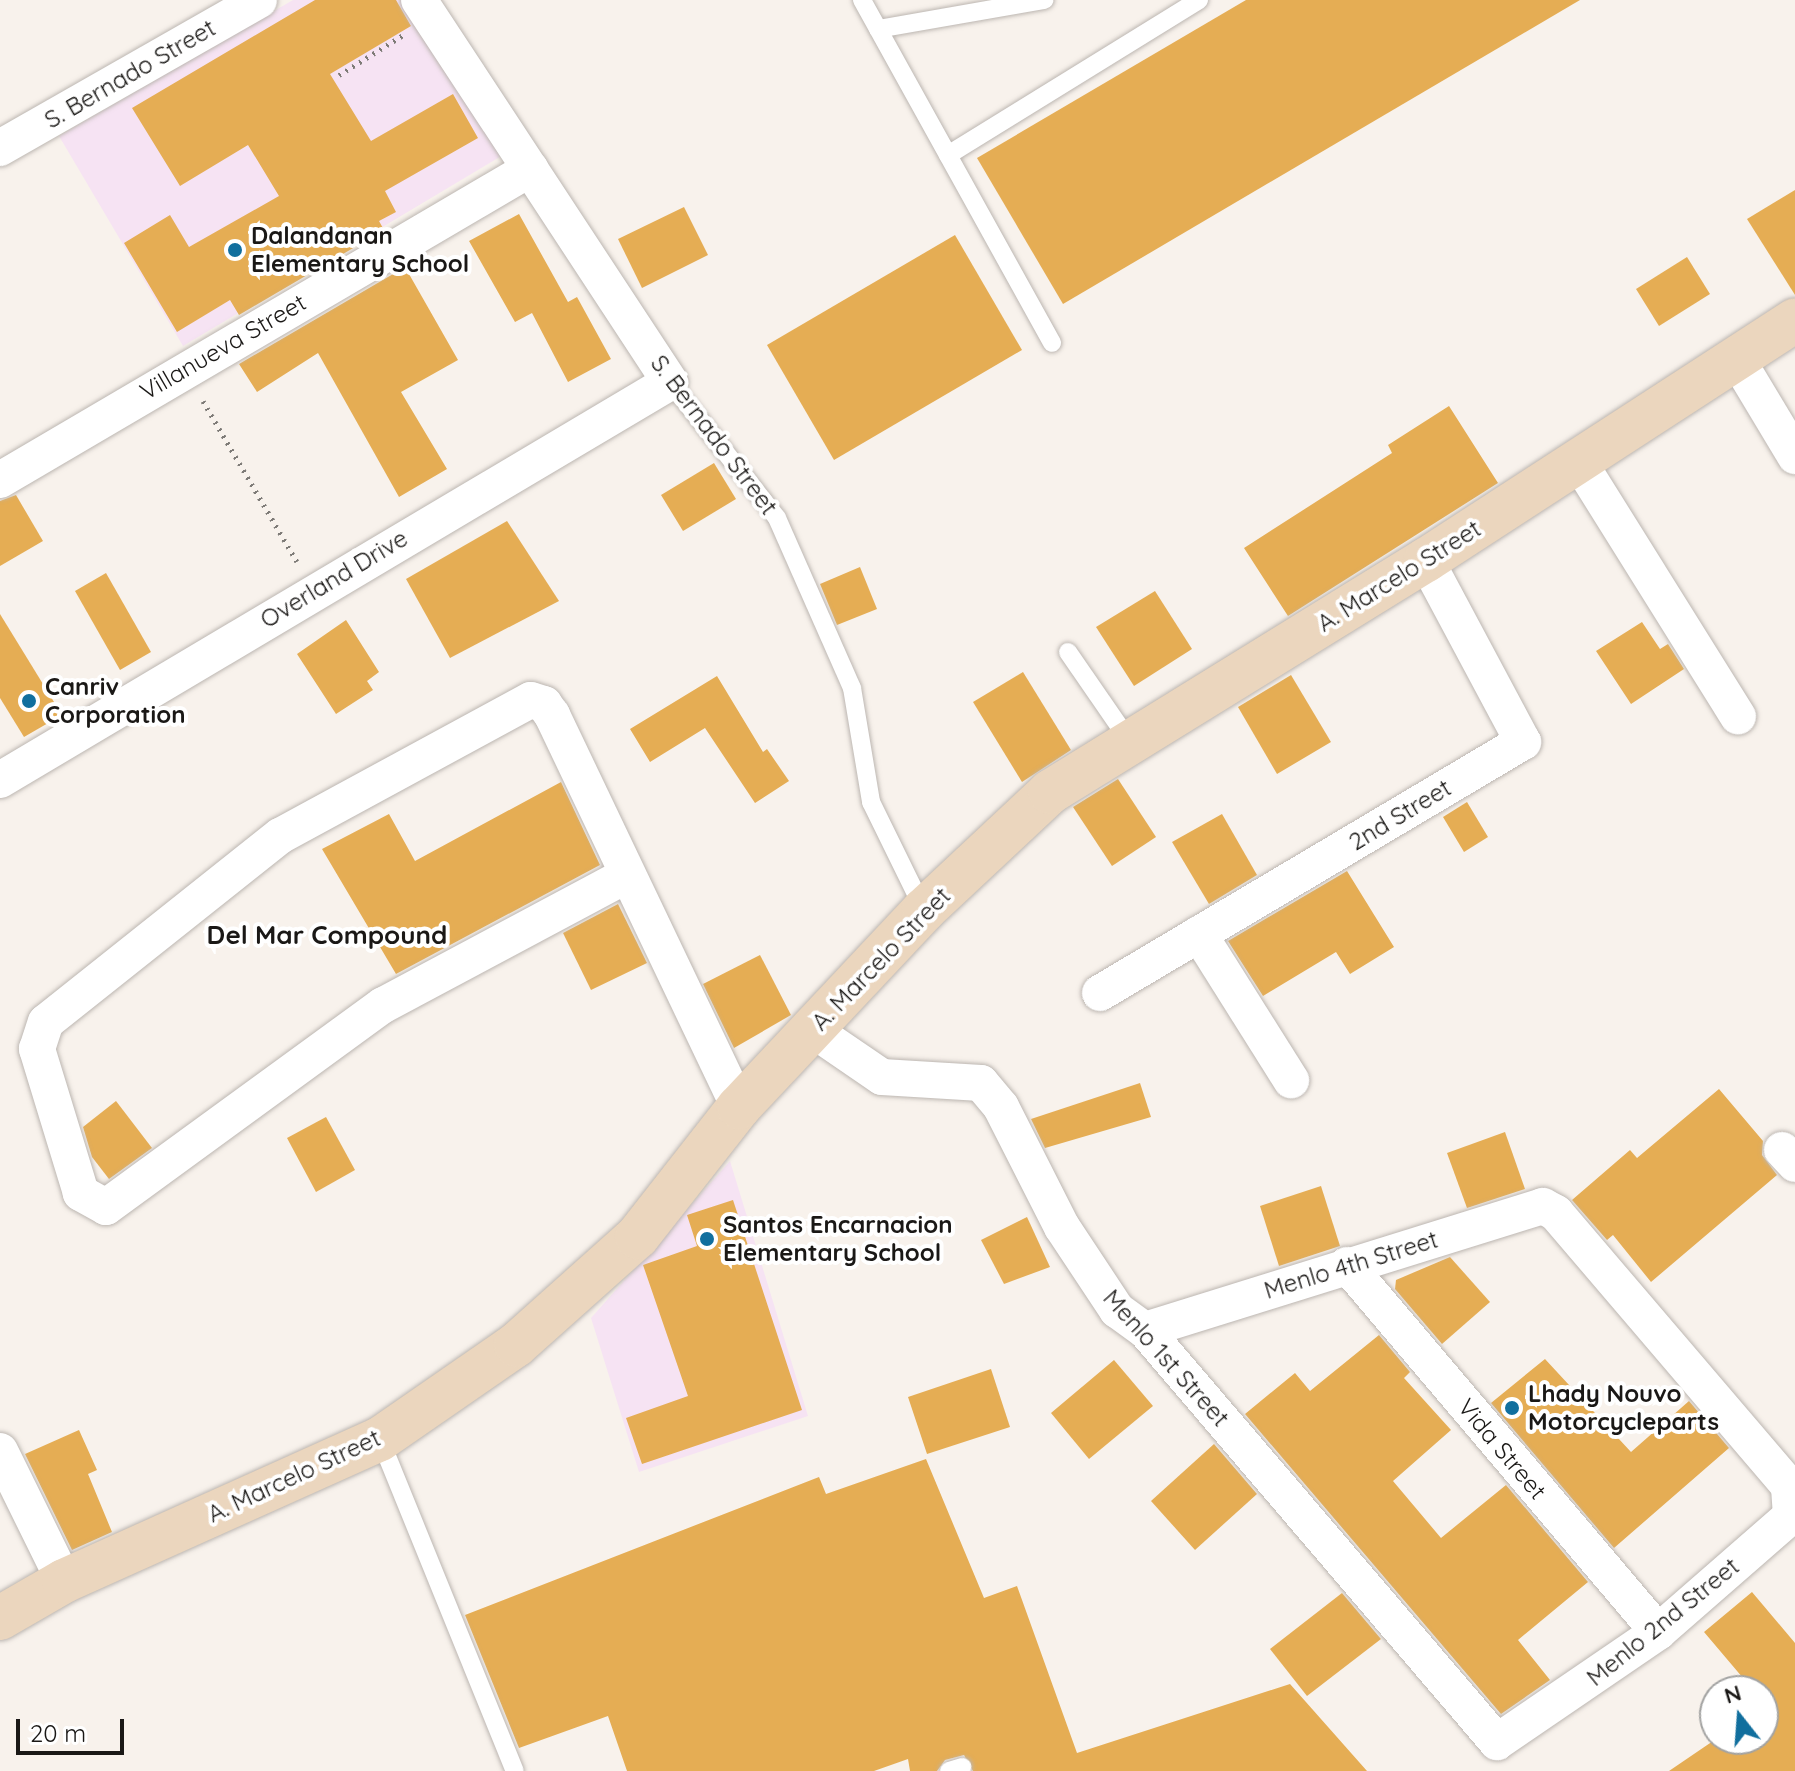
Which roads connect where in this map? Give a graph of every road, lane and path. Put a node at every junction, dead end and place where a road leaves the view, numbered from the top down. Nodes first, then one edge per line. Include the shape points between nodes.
1 (259, 0) edge
2 (862, 0) edge
3 (1045, 0) edge
4 (1199, 0) edge
5 (424, 9) edge
6 (878, 29) junction
7 (339, 75) dead end
8 (0, 148) edge
9 (948, 155) junction
10 (530, 169) junction
11 (1795, 320) edge
12 (1052, 343) dead end
13 (1738, 361) junction
14 (183, 369) junction
15 (670, 382) junction
16 (1795, 456) edge
17 (1579, 462) junction
18 (0, 480) edge
19 (1426, 560) junction
20 (314, 590) junction
21 (1068, 652) dead end
22 (1738, 716) dead end
23 (1130, 743) junction
24 (0, 780) edge
25 (625, 876) junction
26 (924, 910) junction
27 (1199, 934) junction
28 (1100, 993) dead end
29 (813, 1030) junction
30 (1291, 1080) dead end
31 (739, 1107) junction
32 (1347, 1265) junction
33 (1145, 1330) junction
34 (380, 1439) junction
35 (0, 1451) edge
36 (1789, 1486) joint
37 (64, 1581) junction
38 (0, 1618) edge
39 (1658, 1632) junction
40 (1507, 1740) joint
41 (515, 1771) edge

1 - 8 street, S. Bernado Street
2 - 6 lane
3 - 6 lane
4 - 9 lane
5 - 7 path
5 - 10 street, S. Bernado Street
6 - 9 lane
9 - 12 lane
10 - 14 street, Villanueva Street
10 - 15 street, S. Bernado Street
11 - 13 street, A. Marcelo Street
13 - 16 street
13 - 17 street, A. Marcelo Street
14 - 18 street, Villanueva Street
14 - 20 path
15 - 20 street, Overland Drive
15 - 26 lane, S. Bernado Street via 777,518 852,688 871,802
17 - 19 street, A. Marcelo Street
17 - 22 street
19 - 23 street, A. Marcelo Street
19 - 27 street, 2nd Street via 1523,742
20 - 24 street, Overland Drive
21 - 23 lane
23 - 26 street, A. Marcelo Street via 1050,792
25 - 25 street via 552,715 544,704 531,700 280,836 46,1022 37,1049 81,1193 106,1207 383,1005
25 - 31 street
26 - 29 street, A. Marcelo Street
27 - 28 street, 2nd Street
27 - 30 street
29 - 31 street, A. Marcelo Street
29 - 33 street, Menlo 1st Street via 882,1077 981,1083 1117,1310
31 - 34 street, A. Marcelo Street via 637,1237 516,1345
32 - 33 street, Menlo 4th Street
32 - 36 street, Menlo 4th Street via 1543,1206 1556,1213
32 - 39 street, Vida Street
33 - 40 street, Menlo 1st Street via 1488,1736
34 - 37 street, A. Marcelo Street
34 - 41 lane
35 - 37 street
36 - 39 street, Menlo 2nd Street via 1791,1516
37 - 38 street, A. Marcelo Street
39 - 40 street, Menlo 2nd Street

